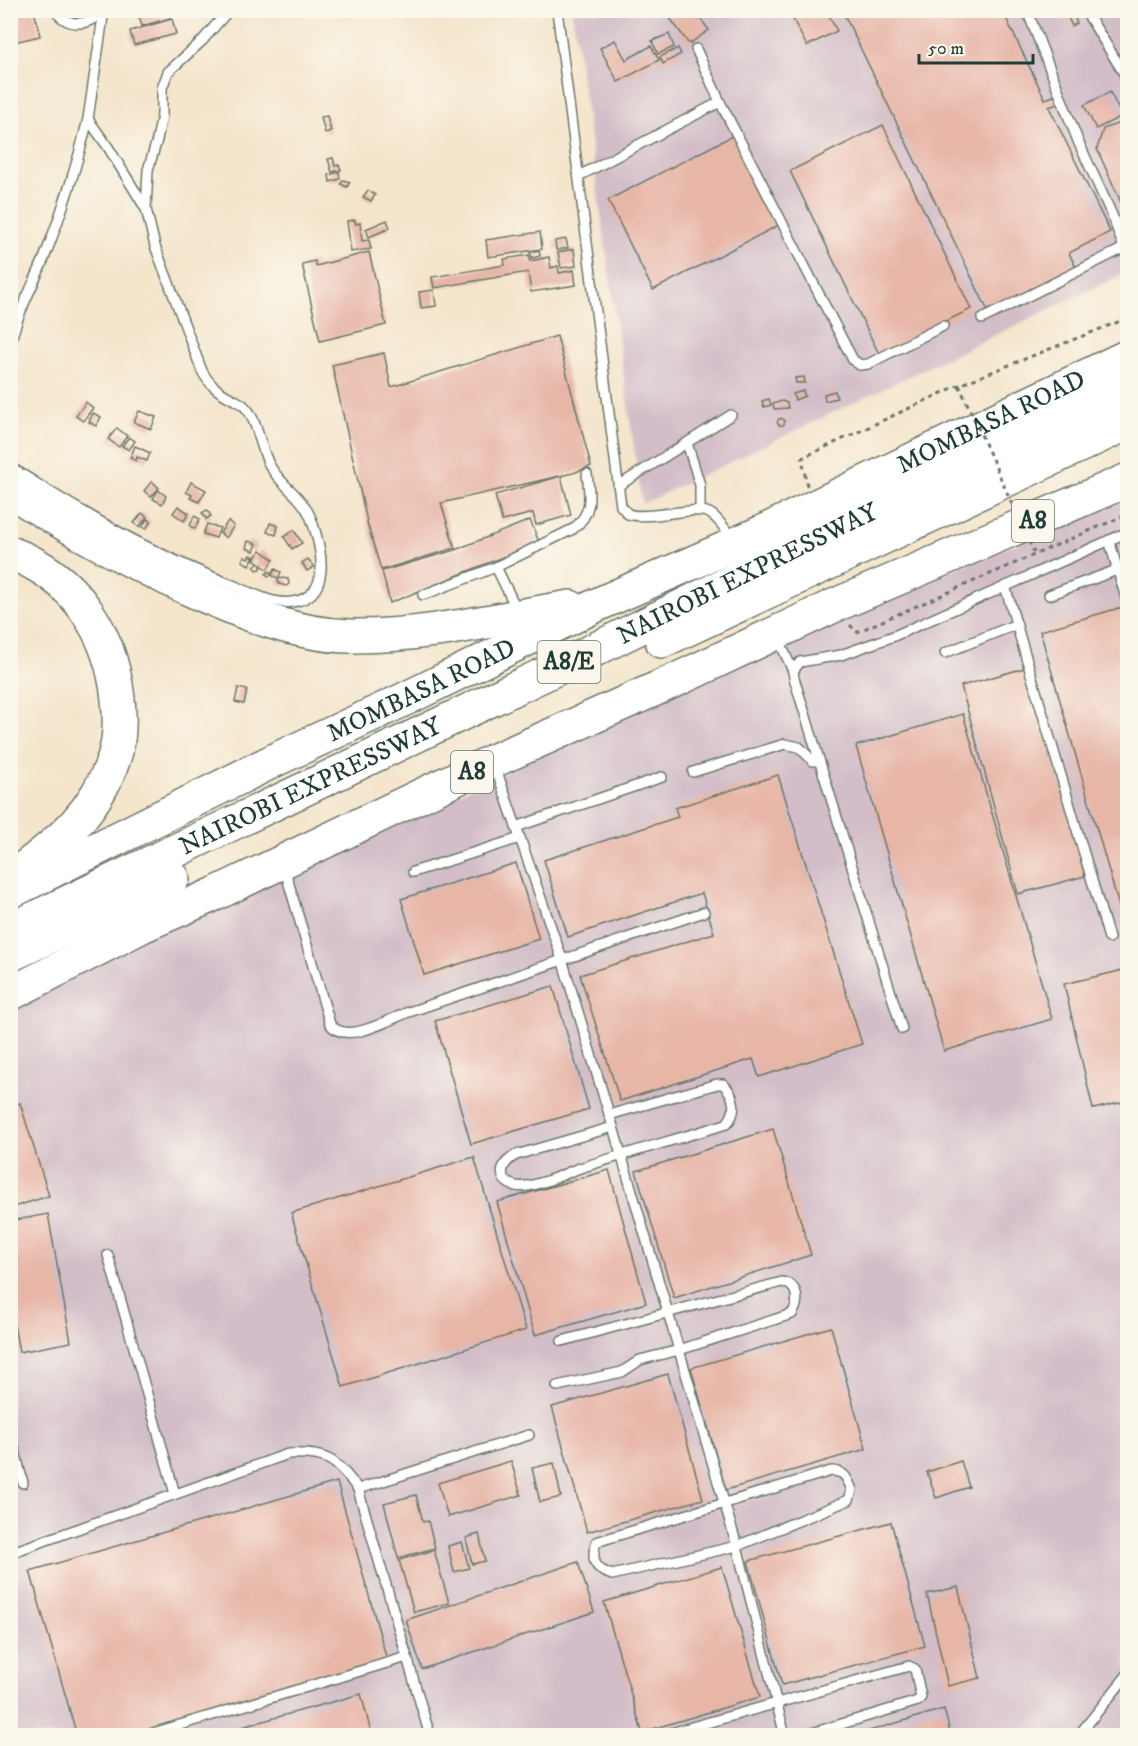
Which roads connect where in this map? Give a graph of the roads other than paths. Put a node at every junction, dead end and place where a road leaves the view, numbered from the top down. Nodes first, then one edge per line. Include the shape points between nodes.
1 (55, 10) edge
2 (103, 10) edge
3 (230, 10) edge
4 (558, 10) edge
5 (1027, 10) edge
6 (1085, 10) edge
7 (696, 49) dead end
8 (1128, 80) edge
9 (720, 102) junction
10 (88, 119) junction
11 (579, 176) junction
12 (146, 209) junction
13 (1126, 250) edge
14 (982, 319) dead end
15 (943, 326) dead end
16 (10, 347) edge
17 (1128, 357) edge
18 (1128, 392) edge
19 (731, 415) dead end
20 (1128, 423) edge
21 (687, 442) junction
22 (10, 467) edge
23 (587, 474) dead end
24 (1128, 480) edge
25 (618, 486) junction
26 (10, 491) edge
27 (700, 511) junction
28 (1128, 532) edge
29 (1109, 540) junction
30 (738, 544) junction
31 (10, 553) edge
32 (496, 567) junction
33 (1117, 570) junction
34 (1005, 586) junction
35 (423, 595) dead end
36 (1049, 595) dead end
37 (601, 603) junction
38 (1128, 605) edge
39 (519, 615) junction
40 (1017, 624) junction
41 (776, 633) junction
42 (945, 653) dead end
43 (793, 671) junction
44 (493, 761) junction
45 (819, 761) junction
46 (693, 772) dead end
47 (662, 777) dead end
48 (516, 827) junction
49 (520, 838) junction
50 (282, 861) junction
51 (413, 872) dead end
52 (10, 879) edge
53 (10, 892) edge
54 (704, 912) dead end
55 (10, 930) edge
56 (1109, 938) dead end
57 (10, 955) edge
58 (562, 959) junction
59 (10, 994) edge
60 (902, 1029) dead end
61 (609, 1115) junction
62 (613, 1127) junction
63 (621, 1156) junction
64 (108, 1255) dead end
65 (667, 1312) junction
66 (562, 1341) dead end
67 (679, 1350) junction
68 (557, 1386) dead end
69 (10, 1431) edge
70 (529, 1435) dead end
71 (23, 1483) dead end
72 (358, 1489) junction
73 (175, 1494) junction
74 (724, 1504) junction
75 (737, 1546) junction
76 (10, 1553) edge
77 (407, 1657) junction
78 (1128, 1674) edge
79 (776, 1702) junction
80 (153, 1733) dead end
81 (430, 1736) edge
82 (660, 1736) edge
83 (785, 1736) edge
84 (802, 1736) edge
85 (1078, 1736) edge

1 - 2 lane via 65,20 77,24 91,21
2 - 10 lane
3 - 12 lane via 168,72 162,88 158,140 148,170
4 - 11 lane
5 - 13 lane
6 - 8 lane
7 - 9 lane
9 - 11 lane
9 - 15 lane via 853,360 860,365 868,364
10 - 12 lane
10 - 16 lane via 45,257 16,321
11 - 25 lane
12 - 22 lane via 155,246 208,383 248,410 270,466 303,501 313,524 322,568 313,592 290,603 278,602 227,583 113,528
13 - 14 lane
17 - 30 highway, MOMBASA ROAD
18 - 55 highway, NAIROBI EXPRESSWAY / A8/E
19 - 21 lane
20 - 57 highway, NAIROBI EXPRESSWAY / A8/E via 572,683
21 - 25 lane
21 - 27 lane via 700,485
23 - 32 lane via 590,500 580,523
24 - 41 highway, A8
25 - 27 lane via 621,506 631,516
26 - 39 highway via 164,578 265,620 307,632 383,635 447,629
27 - 30 lane via 714,517
28 - 29 lane
29 - 33 lane
29 - 34 lane
30 - 37 highway, MOMBASA ROAD
31 - 52 highway via 30,561 61,583 86,609 105,642 115,676 120,719 115,756 95,799 72,829
32 - 35 lane
32 - 39 lane
33 - 36 lane
33 - 38 lane
34 - 40 lane
34 - 43 lane via 894,636 841,655 800,662
37 - 39 highway
37 - 53 highway, MOMBASA ROAD
40 - 42 lane
40 - 56 lane
41 - 43 lane
41 - 44 highway, A8
43 - 45 lane
44 - 48 lane
44 - 50 highway, A8
45 - 46 lane via 813,761 799,747 785,744
45 - 60 lane
47 - 48 lane
48 - 49 lane
49 - 51 lane
49 - 58 lane
50 - 58 lane via 330,1024 342,1033 362,1031
50 - 59 highway, A8 via 142,926
54 - 58 lane
58 - 61 lane
61 - 62 lane
61 - 63 lane via 717,1084 730,1091 735,1109 726,1124
62 - 63 lane
62 - 63 lane via 516,1155 506,1163 504,1177 509,1185 529,1186
63 - 65 lane
64 - 73 lane
65 - 66 lane
65 - 67 lane
65 - 67 lane via 782,1282 794,1288 797,1303 792,1314
67 - 68 lane via 640,1360 622,1371
67 - 74 lane
69 - 71 lane
70 - 72 lane
72 - 73 lane via 342,1468 312,1453 288,1454
72 - 77 lane
73 - 76 lane
74 - 75 lane
74 - 75 lane via 831,1471 842,1472 852,1490 844,1503
74 - 75 lane via 596,1542 595,1564 612,1575
75 - 79 lane
77 - 80 lane
77 - 81 lane
78 - 85 lane
79 - 82 lane
79 - 83 lane
79 - 84 lane via 909,1666 915,1669 921,1697 918,1701

